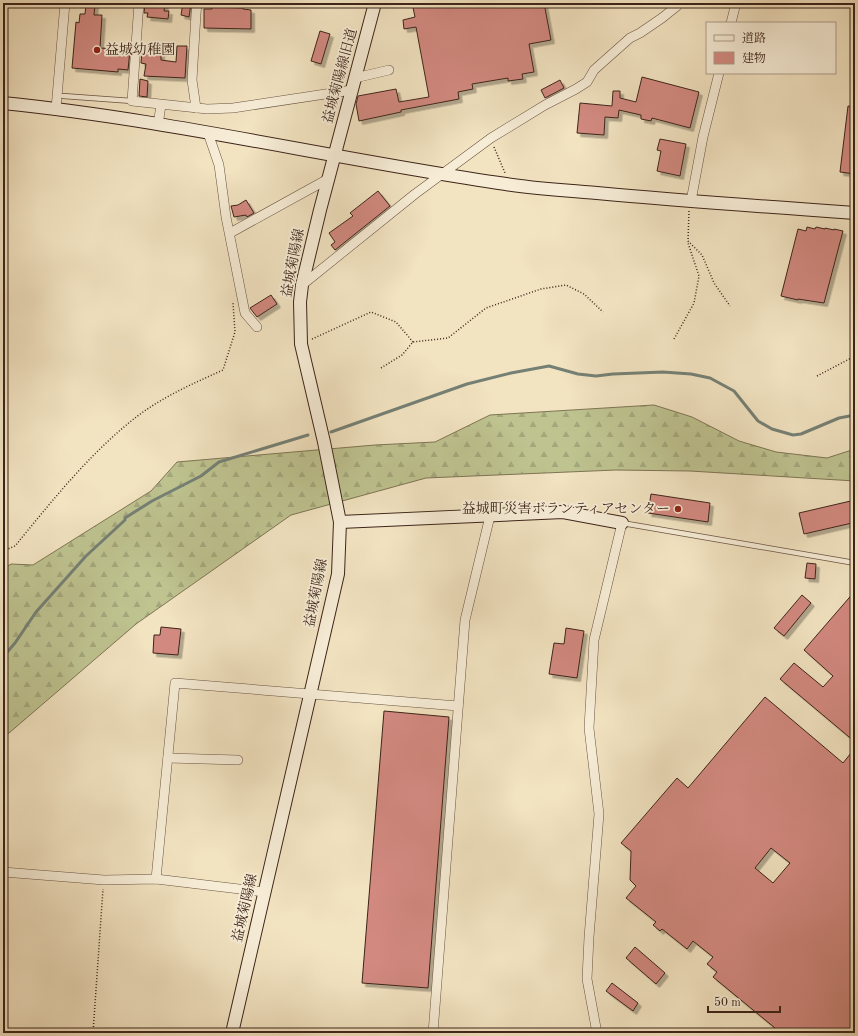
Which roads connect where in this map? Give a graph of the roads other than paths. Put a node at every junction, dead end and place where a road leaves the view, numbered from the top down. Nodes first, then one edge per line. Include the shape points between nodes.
1 (65, 3) edge
2 (140, 3) edge
3 (197, 3) edge
4 (375, 3) edge
5 (678, 3) edge
6 (736, 3) edge
7 (731, 22) edge
8 (389, 70) dead end
9 (719, 74) edge
10 (355, 78) junction
11 (352, 90) junction
12 (63, 96) dead end
13 (132, 102) junction
14 (3, 103) edge
15 (161, 105) junction
16 (196, 108) junction
17 (56, 109) junction
18 (158, 125) junction
19 (208, 133) junction
20 (334, 156) junction
21 (441, 174) junction
22 (328, 179) junction
23 (691, 201) junction
24 (855, 213) edge
25 (230, 233) junction
26 (302, 285) junction
27 (257, 327) dead end
28 (490, 516) junction
29 (340, 522) junction
30 (622, 523) junction
31 (855, 563) edge
32 (310, 694) junction
33 (458, 706) junction
34 (168, 758) junction
35 (238, 760) dead end
36 (3, 872) edge
37 (156, 879) junction
38 (264, 892) junction
39 (855, 1031) edge
40 (232, 1033) edge
41 (433, 1033) edge
42 (596, 1033) edge
43 (853, 1033) edge

1 - 17 street
2 - 13 street
3 - 16 street via 192,80
4 - 10 street, 益城菊陽線旧道
5 - 21 street via 662,18 630,38 594,70 587,82 491,138
6 - 7 street
8 - 10 street
9 - 23 street
10 - 11 street, 益城菊陽線旧道
11 - 16 street via 233,108
11 - 20 street, 益城菊陽線旧道
12 - 13 lane
13 - 15 street
14 - 17 street
15 - 16 street
15 - 18 street
17 - 18 street
18 - 19 street
19 - 20 street
19 - 25 street via 219,165
20 - 21 street
20 - 22 street, 益城菊陽線
21 - 23 street via 510,185
21 - 26 street
22 - 25 street
22 - 26 street, 益城菊陽線
23 - 24 street
25 - 27 street via 245,313
26 - 29 street, 益城菊陽線 via 301,344
28 - 29 street
28 - 30 street via 563,512
28 - 33 street via 465,620
29 - 32 street, 益城菊陽線 via 338,574
30 - 31 lane
30 - 42 street via 594,640 589,728 599,814 587,979
32 - 33 street
32 - 34 street via 175,683
32 - 38 street, 益城菊陽線
33 - 41 street
34 - 35 street
34 - 37 street
36 - 37 street via 104,880
37 - 38 street
38 - 40 street, 益城菊陽線
39 - 43 lane

